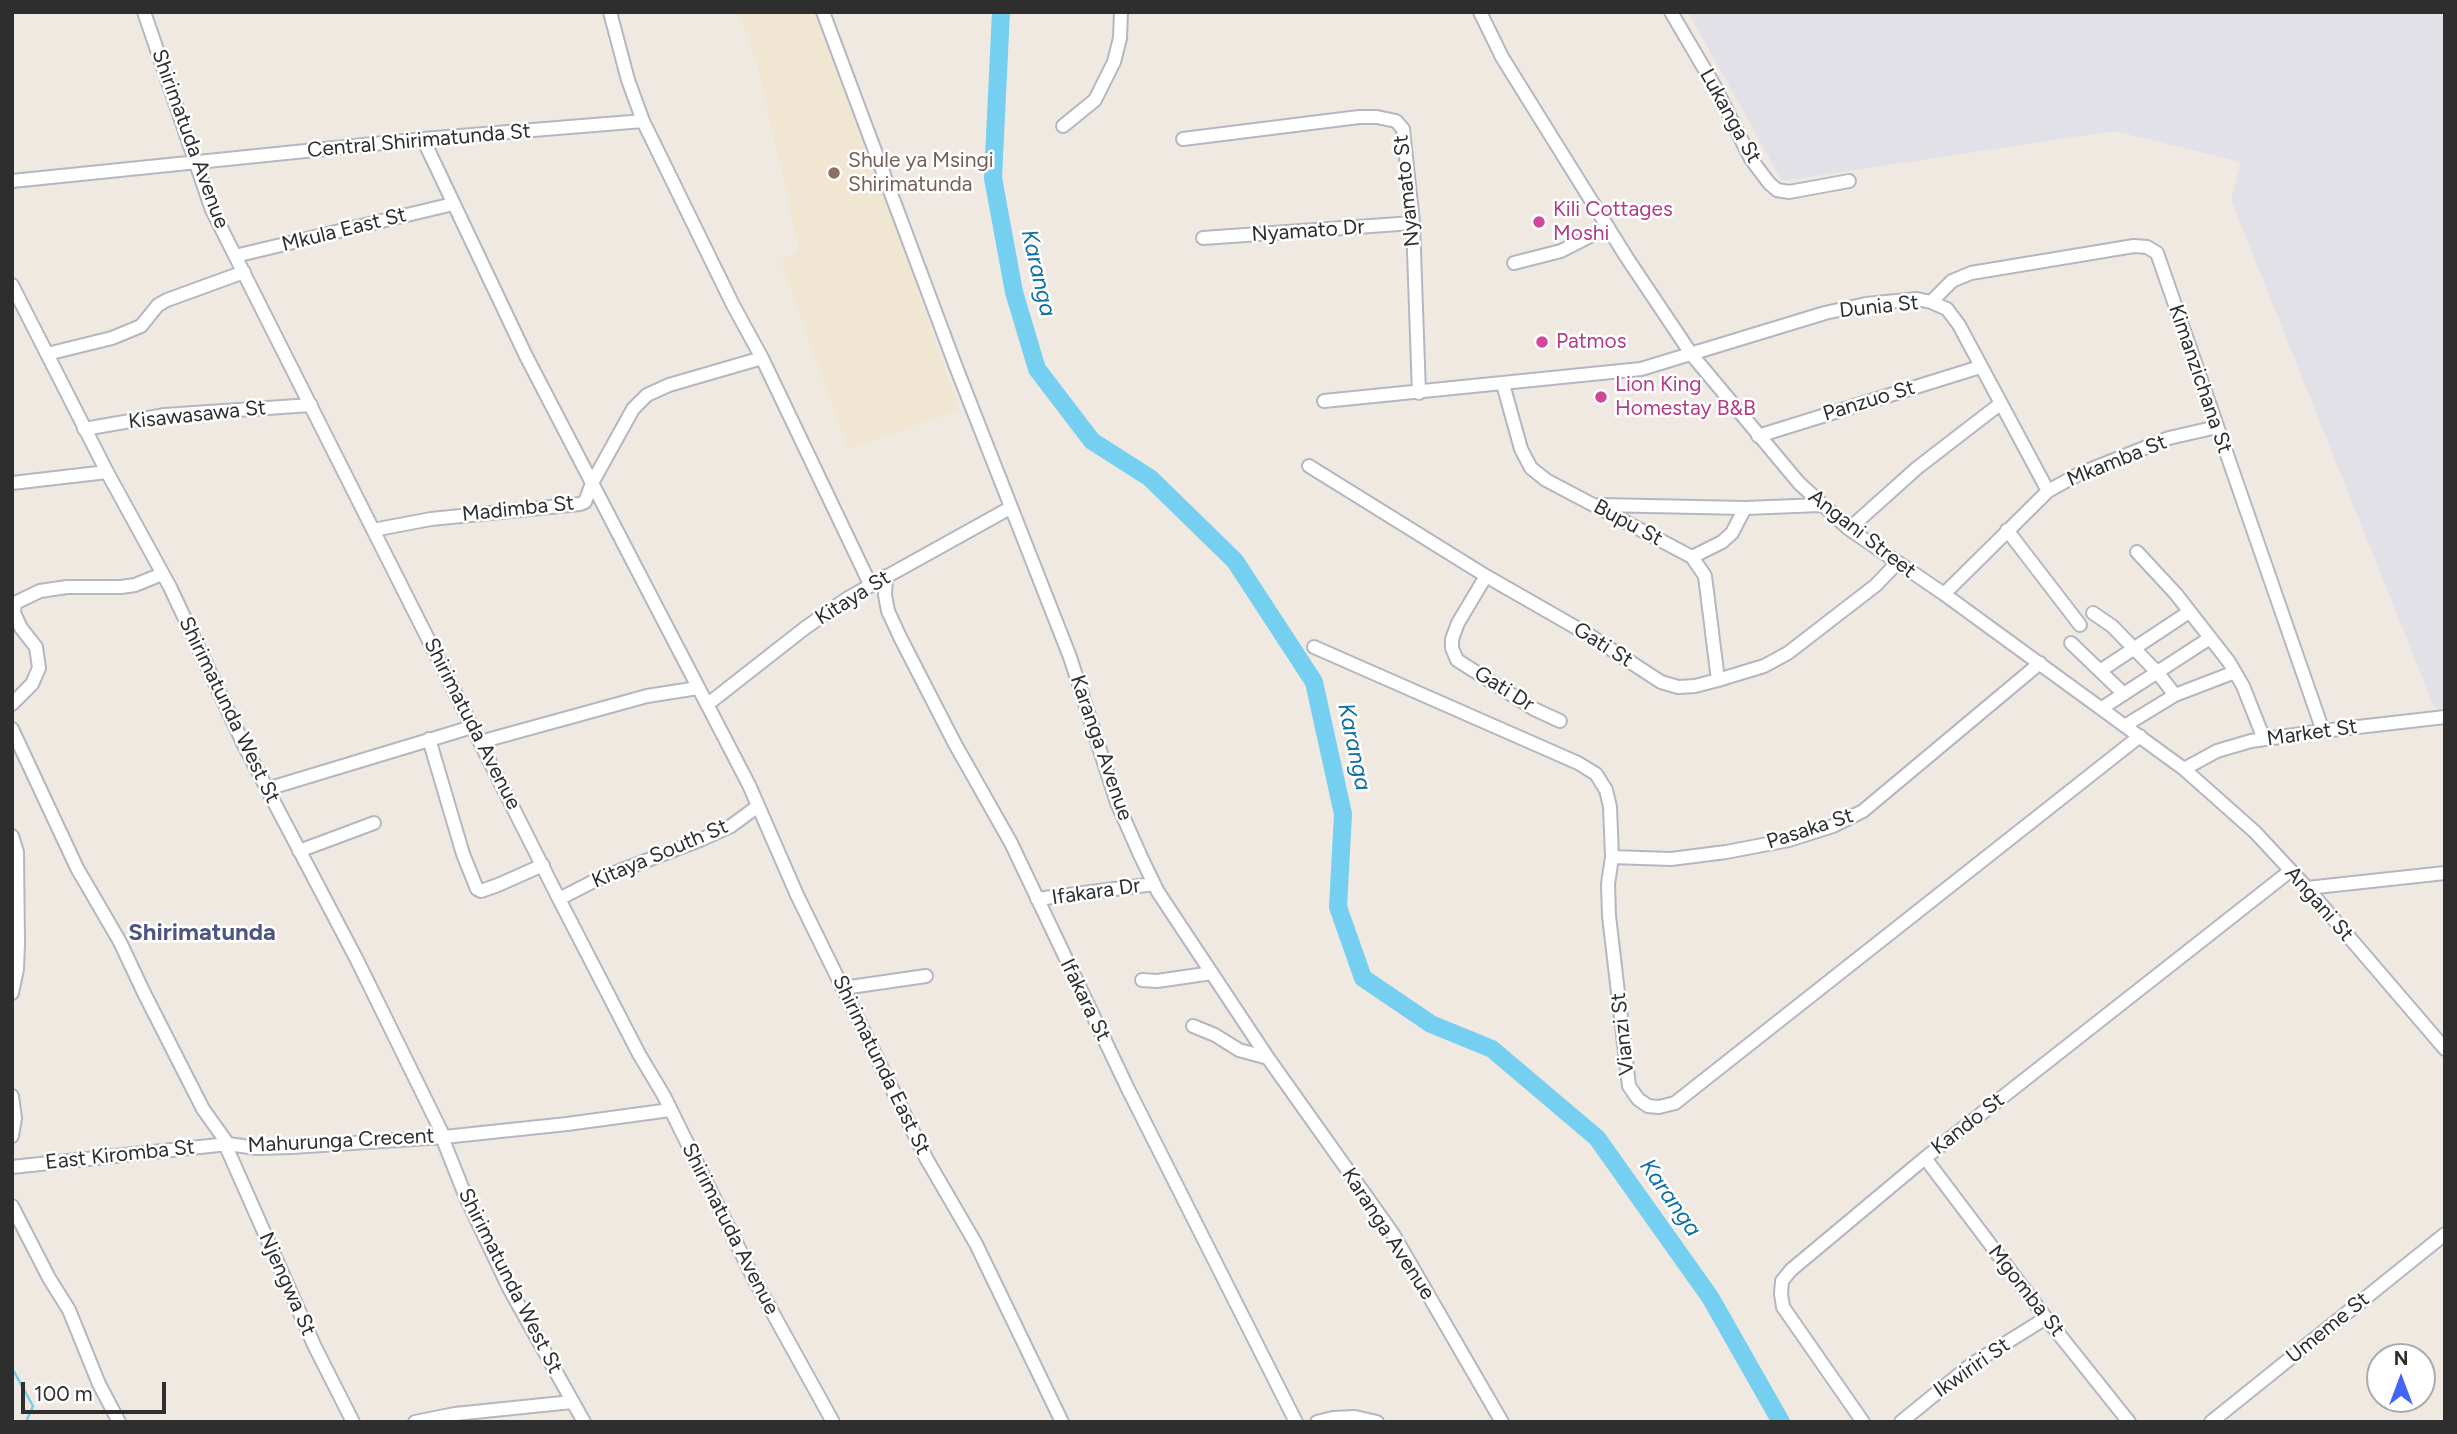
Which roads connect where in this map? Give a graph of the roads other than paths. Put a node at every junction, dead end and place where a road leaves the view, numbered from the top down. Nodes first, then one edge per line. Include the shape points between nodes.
1 (144, 12) edge
2 (610, 12) edge
3 (823, 12) edge
4 (1121, 12) edge
5 (1671, 12) edge
6 (1483, 13) edge
7 (643, 121) junction
8 (1063, 126) dead end
9 (423, 139) junction
10 (1183, 139) dead end
11 (195, 163) junction
12 (12, 181) edge
13 (1849, 181) dead end
14 (453, 204) junction
15 (1413, 223) junction
16 (1608, 227) junction
17 (1203, 238) dead end
18 (235, 256) junction
19 (1514, 263) dead end
20 (244, 272) junction
21 (12, 285) edge
22 (1931, 302) junction
23 (47, 354) junction
24 (1692, 355) junction
25 (762, 358) junction
26 (1980, 367) junction
27 (1503, 384) junction
28 (1419, 393) junction
29 (1324, 401) dead end
30 (2000, 404) junction
31 (311, 405) junction
32 (2217, 427) junction
33 (84, 429) junction
34 (1758, 436) junction
35 (1309, 466) dead end
36 (107, 472) junction
37 (12, 483) edge
38 (592, 483) junction
39 (2048, 491) junction
40 (1596, 505) junction
41 (1821, 505) junction
42 (1010, 508) junction
43 (1745, 508) junction
44 (1849, 529) junction
45 (373, 530) junction
46 (2007, 530) junction
47 (2137, 552) dead end
48 (1692, 557) junction
49 (1897, 564) junction
50 (162, 574) junction
51 (887, 576) junction
52 (1486, 576) junction
53 (870, 584) junction
54 (1944, 594) junction
55 (2189, 612) junction
56 (2093, 613) dead end
57 (2080, 625) dead end
58 (2210, 638) junction
59 (2071, 643) dead end
60 (1314, 647) dead end
61 (2132, 648) junction
62 (2040, 663) junction
63 (2100, 671) junction
64 (2157, 672) junction
65 (2235, 672) junction
66 (1718, 680) junction
67 (698, 688) junction
68 (2124, 694) junction
69 (2175, 695) junction
70 (12, 704) edge
71 (708, 704) junction
72 (2102, 708) junction
73 (2445, 717) edge
74 (1560, 721) dead end
75 (2126, 725) junction
76 (472, 727) junction
77 (12, 729) edge
78 (2323, 731) junction
79 (2140, 736) junction
80 (429, 739) junction
81 (2264, 739) junction
82 (480, 742) junction
83 (17, 751) edge
84 (2184, 769) junction
85 (267, 789) junction
86 (758, 806) junction
87 (373, 823) dead end
88 (12, 836) edge
89 (299, 851) junction
90 (1612, 858) junction
91 (543, 865) junction
92 (2290, 871) junction
93 (2445, 873) edge
94 (1154, 884) junction
95 (2307, 888) junction
96 (559, 899) junction
97 (1037, 899) junction
98 (1212, 972) junction
99 (926, 976) dead end
100 (1142, 980) dead end
101 (843, 988) junction
102 (12, 993) edge
103 (1193, 1026) dead end
104 (2445, 1049) edge
105 (1268, 1058) junction
106 (12, 1096) edge
107 (670, 1110) junction
108 (12, 1136) edge
109 (443, 1137) junction
110 (227, 1144) junction
111 (1925, 1158) junction
112 (12, 1167) edge
113 (12, 1206) edge
114 (2445, 1234) edge
115 (2046, 1318) junction
116 (572, 1402) junction
117 (119, 1422) edge
118 (353, 1422) edge
119 (415, 1422) edge
120 (584, 1422) edge
121 (833, 1422) edge
122 (1062, 1422) edge
123 (1296, 1422) edge
124 (1317, 1422) edge
125 (1377, 1422) edge
126 (1502, 1422) edge
127 (1863, 1422) edge
128 (1901, 1422) edge
129 (2129, 1422) edge
130 (2211, 1422) edge

1 - 11 street, Shirimatuda Avenue
2 - 7 street
3 - 42 street, Karanga Avenue
4 - 8 street via 1121,38 1114,62 1095,100
5 - 13 street, Lukanga St via 1751,159 1769,183 1788,192
6 - 16 street, Angani Street via 1502,57
7 - 9 street, Central Shirimatunda St
7 - 25 street
9 - 11 street, Central Shirimatunda St
9 - 14 street, Shirimatunda East St
10 - 15 street, Nyamato St via 1359,117 1396,121 1404,129
11 - 12 street, Central Shirimatunda St
11 - 18 street, Shirimatuda Avenue
14 - 18 street, Mkula East St
14 - 38 street, Shirimatunda East St
15 - 17 street, Nyamato Dr
15 - 28 street, Nyamato St
16 - 19 street via 1562,251
16 - 24 street, Angani Street
18 - 20 street, Shirimatuda Avenue
20 - 23 street via 158,304 141,326
20 - 31 street, Shirimatuda Avenue
21 - 23 street, Shirimatunda West St
22 - 24 street, Dunia St via 1907,299 1846,308
22 - 26 street, Dunia St via 1947,309
22 - 32 street, Kimanzichana St via 1952,281 1971,273 2147,247 2157,253
23 - 33 street, Shirimatunda West St
24 - 27 street via 1641,369
24 - 34 street, Angani Street
25 - 38 street, Madimba St via 647,394 633,409
25 - 53 street
26 - 30 street, Dunia St
26 - 34 street, Panzuo St
27 - 28 street
27 - 40 street, Bupu St via 1531,468
28 - 29 street
30 - 39 street, Dunia St
30 - 44 street via 1917,468
31 - 33 street, Kisawasawa St via 178,414
31 - 45 street, Shirimatuda Avenue
32 - 39 street, Mkamba St via 2169,438
32 - 78 street, Kimanzichana St
33 - 36 street, Shirimatunda West St
34 - 41 street, Angani Street
35 - 52 street, Gati St
36 - 37 street
36 - 50 street, Shirimatunda West St
38 - 45 street, Madimba St via 580,504 431,519
38 - 67 street, Shirimatunda East St
39 - 46 street, Mkamba St
40 - 43 street
40 - 48 street, Bupu St
41 - 43 street
41 - 44 street, Angani Street
42 - 51 street, Kitaya St
42 - 94 street, Karanga Avenue via 1070,657 1117,803
43 - 48 street via 1732,533
44 - 49 street, Angani Street
45 - 76 street, Shirimatuda Avenue
46 - 54 street, Mkamba St
46 - 57 street
47 - 55 street
48 - 66 street via 1705,576
49 - 54 street, Angani Street
49 - 66 street, Gati St via 1788,653
50 - 70 street via 135,585 40,592 15,603 21,628 36,647 39,668 33,684
50 - 85 street, Shirimatunda West St
51 - 53 street, Kitaya St
51 - 97 street, Ifakara St via 888,611 900,637
52 - 66 street, Gati St via 1661,682 1678,687
52 - 74 street, Gati Dr via 1452,639 1457,660
53 - 71 street, Kitaya St
54 - 62 street, Angani Street
55 - 58 street
55 - 61 street
56 - 61 street
58 - 64 street
58 - 65 street
59 - 63 street
60 - 90 street, Vianzi St via 1596,774 1606,790
61 - 63 street
61 - 64 street
62 - 72 street, Angani Street
62 - 90 street, Pasaka St via 1863,811 1833,826 1726,852 1671,859
63 - 68 street
64 - 68 street
64 - 69 street
65 - 69 street
65 - 81 street
67 - 71 street, Shirimatunda East St
67 - 82 street via 647,696
68 - 72 street
69 - 75 street
71 - 86 street, Shirimatunda East St
72 - 75 street, Angani Street
73 - 78 street, Market St
75 - 79 street, Angani Street
76 - 80 street
76 - 82 street, Shirimatuda Avenue
77 - 83 street, Mahurunga Crecent
78 - 81 street, Market St
79 - 84 street, Angani Street
79 - 90 street, Vianzi St via 1675,1103 1659,1107 1638,1100 1629,1086 1609,916
80 - 85 street
80 - 91 street via 477,890
81 - 84 street, Market St via 2217,751
82 - 91 street, Shirimatuda Avenue
83 - 110 street, Mahurunga Crecent via 120,942 203,1110
84 - 92 street, Angani St via 2255,832
85 - 89 street, Shirimatunda West St
86 - 96 street, Kitaya South St via 731,826
86 - 101 street, Shirimatunda East St
87 - 89 street
88 - 102 street via 17,852 18,944
89 - 109 street, Shirimatunda West St
91 - 96 street, Shirimatuda Avenue
92 - 95 street, Angani St
92 - 111 street, Kando St
93 - 95 street
94 - 97 street, Ifakara Dr
94 - 98 street, Karanga Avenue
95 - 104 street, Angani St
96 - 107 street, Shirimatuda Avenue
97 - 123 street, Ifakara St
98 - 100 street
98 - 105 street, Karanga Avenue
99 - 101 street
101 - 122 street, Shirimatunda East St
103 - 105 street via 1239,1050
105 - 126 street, Karanga Avenue via 1393,1234
106 - 108 street
107 - 109 street, Mahurunga Crecent
107 - 121 street, Shirimatuda Avenue via 755,1282
109 - 110 street, Mahurunga Crecent via 292,1147
109 - 116 street, Shirimatunda West St via 509,1288
110 - 112 street, East Kiromba St
110 - 118 street, Njengwa St via 315,1347
111 - 115 street, Mgomba St
111 - 127 street, Kando St via 1782,1281 1783,1307
113 - 117 street via 69,1310
114 - 130 street, Umeme St
115 - 128 street, Ikwiriri St via 1972,1364
115 - 129 street, Mgomba St
116 - 119 street
116 - 120 street, Shirimatunda West St
124 - 125 street via 1355,1417

